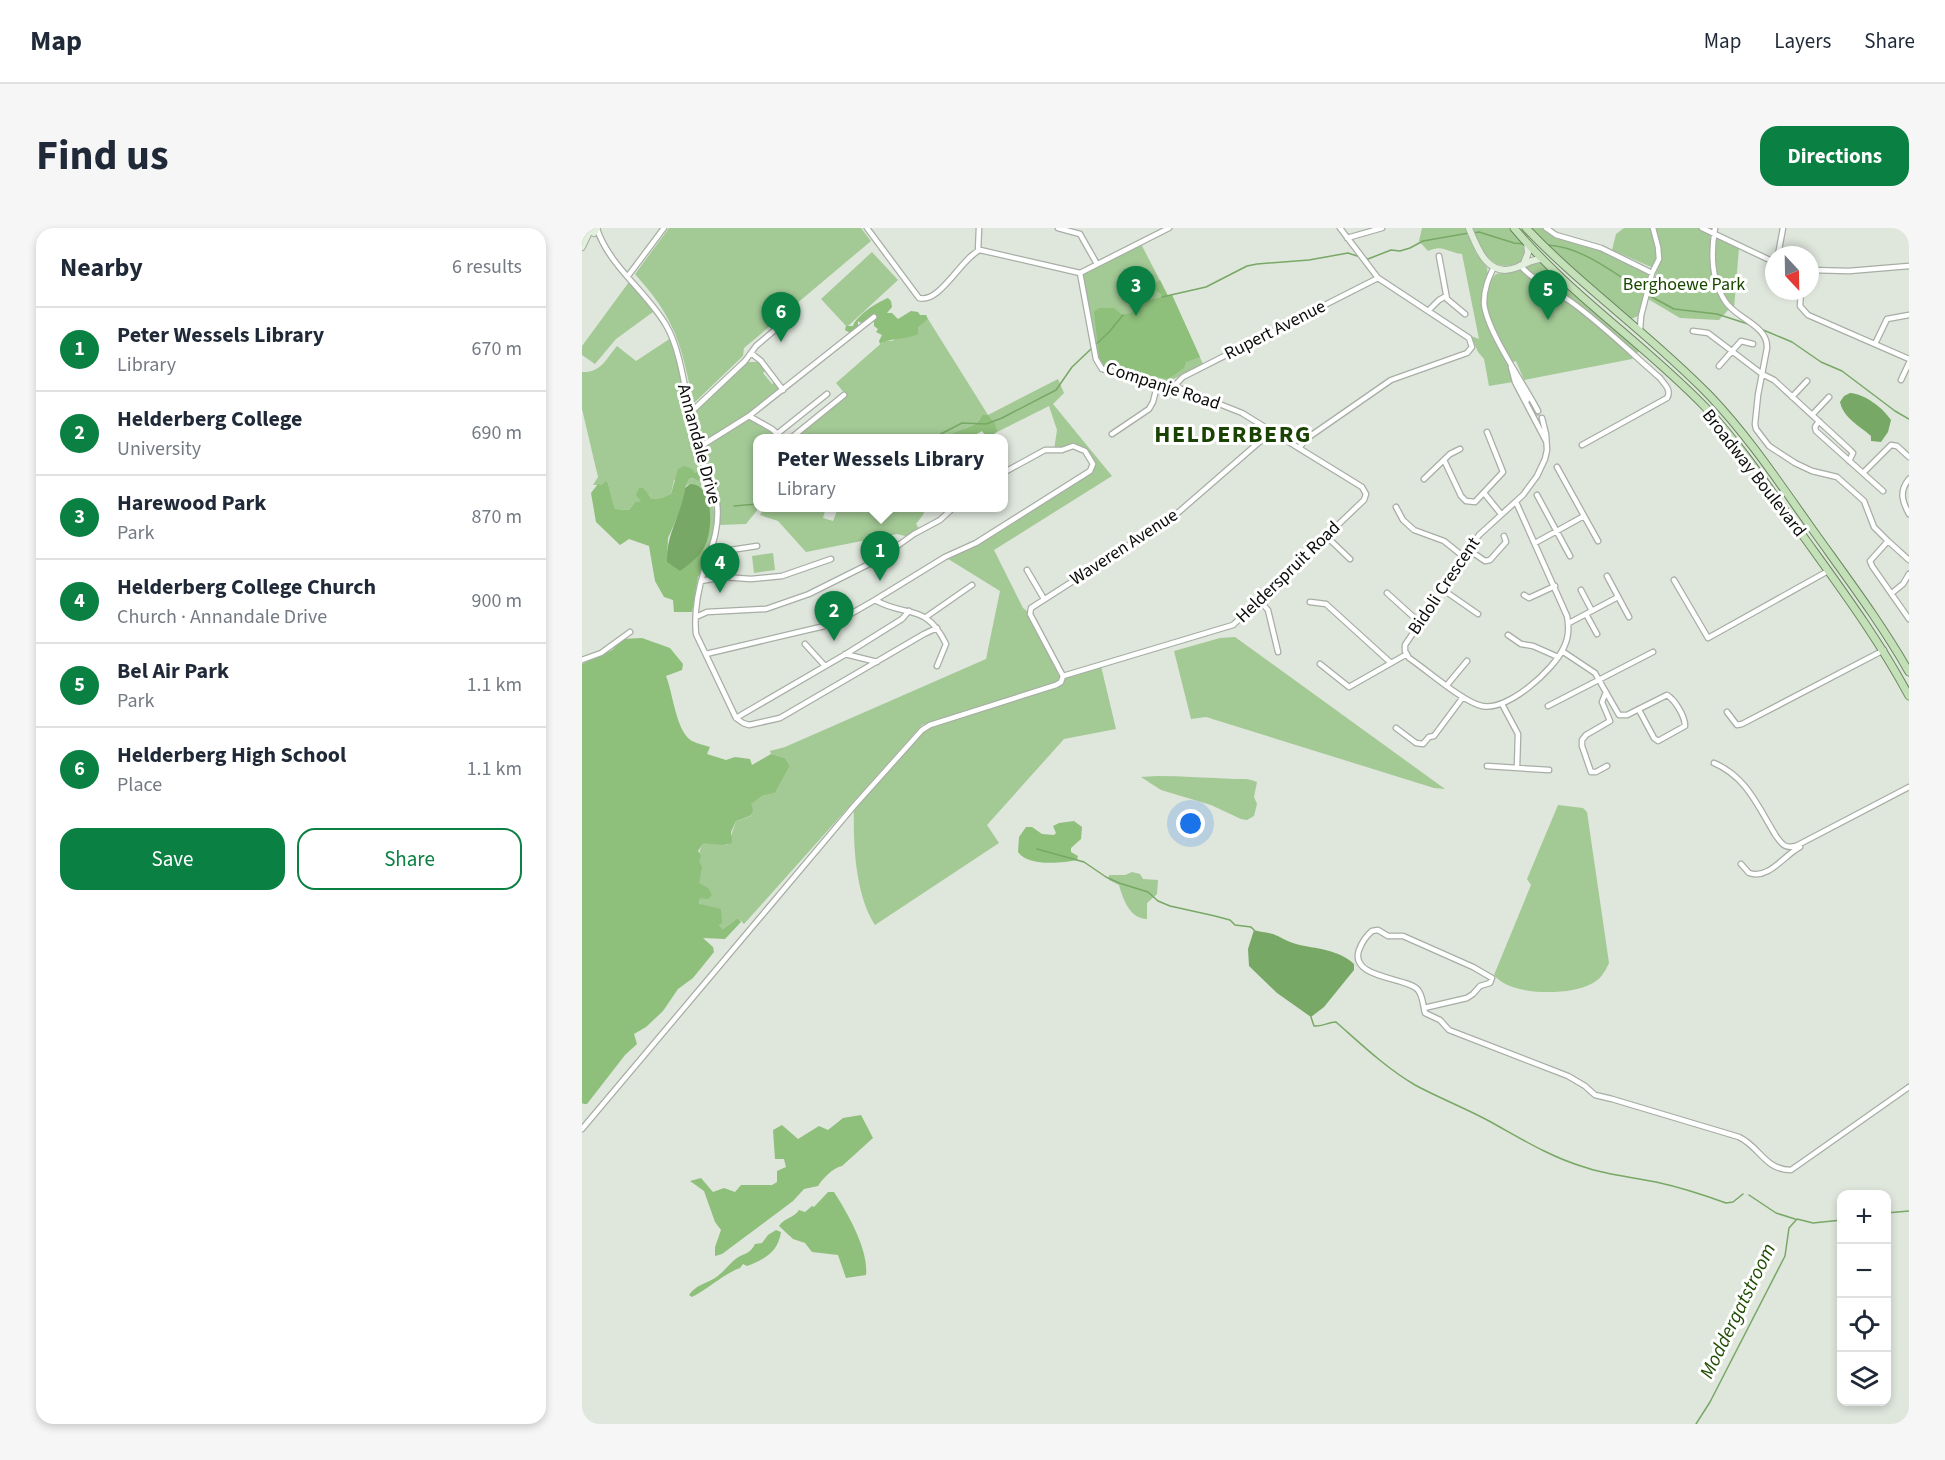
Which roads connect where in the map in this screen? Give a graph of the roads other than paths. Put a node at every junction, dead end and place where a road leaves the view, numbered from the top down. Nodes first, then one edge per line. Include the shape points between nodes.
1 (664, 228) edge
2 (867, 228) edge
3 (979, 228) edge
4 (1058, 228) edge
5 (1169, 228) edge
6 (1340, 228) edge
7 (1382, 228) edge
8 (1469, 228) edge
9 (1514, 228) edge
10 (1526, 228) edge
11 (1546, 228) edge
12 (1653, 228) edge
13 (1702, 228) edge
14 (1783, 228) edge
15 (595, 231) edge
16 (1714, 231) edge
17 (1347, 238) junction
18 (1527, 243) junction
19 (1780, 246) edge
20 (582, 247) edge
21 (978, 251) junction
22 (1439, 256) dead end
23 (1765, 257) edge
24 (1542, 259) junction
25 (1097, 264) junction
26 (1522, 264) junction
27 (1909, 266) edge
28 (1494, 267) junction
29 (1819, 270) edge
30 (1080, 273) junction
31 (1652, 273) junction
32 (628, 276) junction
33 (1378, 278) junction
34 (1446, 296) junction
35 (1800, 300) edge
36 (1428, 311) junction
37 (1465, 314) dead end
38 (1909, 315) edge
39 (1641, 316) junction
40 (874, 317) dead end
41 (789, 318) dead end
42 (1627, 322) junction
43 (1693, 331) dead end
44 (1639, 333) junction
45 (1753, 344) dead end
46 (1875, 344) junction
47 (1732, 350) junction
48 (751, 353) junction
49 (747, 358) junction
50 (757, 359) junction
51 (1909, 361) edge
52 (1719, 366) dead end
53 (1515, 374) junction
54 (1762, 374) junction
55 (1901, 380) dead end
56 (1807, 381) dead end
57 (1158, 382) junction
58 (1174, 386) junction
59 (783, 390) junction
60 (827, 394) dead end
61 (844, 395) dead end
62 (1792, 397) junction
63 (1829, 397) dead end
64 (689, 414) junction
65 (1812, 415) junction
66 (749, 416) junction
67 (1819, 421) junction
68 (1272, 431) junction
69 (1487, 432) dead end
70 (777, 434) joint
71 (795, 434) edge
72 (1112, 434) dead end
73 (1547, 442) junction
74 (1582, 445) dead end
75 (698, 448) junction
76 (1299, 448) junction
77 (1460, 449) dead end
78 (1909, 457) edge
79 (1444, 460) junction
80 (1849, 461) junction
81 (1557, 467) dead end
82 (1008, 470) edge
83 (1863, 473) junction
84 (1424, 478) dead end
85 (1909, 479) edge
86 (1883, 491) dead end
87 (1484, 493) junction
88 (1366, 494) joint
89 (1537, 495) dead end
90 (1516, 502) junction
91 (1396, 507) dead end
92 (948, 512) edge
93 (1501, 514) junction
94 (1909, 514) edge
95 (1584, 516) junction
96 (1556, 531) junction
97 (1326, 536) junction
98 (1504, 536) dead end
99 (1598, 541) dead end
100 (1888, 541) junction
101 (1535, 543) junction
102 (757, 546) dead end
103 (1469, 550) junction
104 (711, 553) junction
105 (1570, 556) dead end
106 (1464, 557) junction
107 (831, 559) dead end
108 (1350, 559) dead end
109 (1909, 560) edge
110 (1027, 570) dead end
111 (1828, 571) junction
112 (1909, 574) edge
113 (1607, 576) dead end
114 (1674, 580) dead end
115 (701, 581) junction
116 (972, 585) dead end
117 (1555, 586) junction
118 (1442, 589) junction
119 (1581, 590) dead end
120 (1387, 592) dead end
121 (1892, 593) junction
122 (1524, 595) dead end
123 (1618, 597) junction
124 (1044, 599) junction
125 (698, 600) junction
126 (875, 600) junction
127 (1259, 600) junction
128 (1310, 602) dead end
129 (909, 611) junction
130 (1592, 611) junction
131 (707, 612) junction
132 (1478, 614) dead end
133 (1586, 614) junction
134 (696, 617) junction
135 (926, 617) junction
136 (1629, 617) dead end
137 (1909, 619) edge
138 (1419, 622) junction
139 (1569, 623) junction
140 (937, 628) junction
141 (630, 632) dead end
142 (1597, 634) dead end
143 (1508, 635) dead end
144 (805, 644) dead end
145 (1884, 650) junction
146 (1562, 651) junction
147 (1278, 652) dead end
148 (1653, 652) dead end
149 (706, 654) junction
150 (845, 654) junction
151 (1407, 654) junction
152 (1558, 657) junction
153 (582, 660) edge
154 (1467, 661) dead end
155 (877, 662) junction
156 (1391, 663) junction
157 (1320, 664) dead end
158 (825, 666) junction
159 (937, 666) dead end
160 (1909, 672) edge
161 (1063, 676) junction
162 (1600, 680) junction
163 (1447, 685) junction
164 (1606, 692) junction
165 (1909, 696) edge
166 (1463, 697) junction
167 (1502, 704) junction
168 (1548, 706) dead end
169 (1639, 710) junction
170 (1727, 712) dead end
171 (738, 720) junction
172 (1396, 728) dead end
173 (1714, 763) dead end
174 (1488, 766) dead end
175 (1607, 766) dead end
176 (1517, 767) junction
177 (1550, 770) dead end
178 (1909, 788) edge
179 (1741, 864) dead end
180 (1424, 1008) junction
181 (1909, 1087) edge
182 (582, 1129) edge

1 - 32 street
2 - 21 street via 923,299 939,290
3 - 21 street
4 - 25 street via 1080,234
5 - 25 street
6 - 17 street
7 - 17 street
8 - 28 street via 1482,257
9 - 18 main road, Broadway Boulevard
10 - 42 main road, Broadway Boulevard
11 - 31 street via 1556,235 1601,248
12 - 31 street via 1659,259
13 - 16 street
14 - 19 street
15 - 20 street
15 - 32 street, Annandale Drive
16 - 23 street
16 - 54 street via 1717,287 1728,306 1767,339
17 - 33 street
18 - 24 main road, Broadway Boulevard
18 - 26 street via 1528,253
21 - 30 street
22 - 34 street
24 - 26 street
24 - 111 main road, Broadway Boulevard via 1707,410 1735,442
25 - 30 street
26 - 28 street via 1510,269
26 - 74 street via 1529,274 1571,302 1660,378 1669,393 1667,398
27 - 29 street
28 - 53 street via 1485,286 1486,313
30 - 57 street, Companje Road via 1100,366
31 - 39 street
32 - 64 street, Annandale Drive via 667,326
33 - 36 street
33 - 58 street, Rupert Avenue via 1177,380
34 - 36 street
34 - 37 street via 1450,304
35 - 46 street via 1804,313
36 - 76 street via 1470,339 1471,350 1391,380 1306,439
38 - 46 street via 1887,319
39 - 42 street
39 - 44 street
40 - 59 street
41 - 48 street
42 - 44 main road, Broadway Boulevard
43 - 47 street via 1708,333
44 - 160 main road, Broadway Boulevard via 1698,385 1742,433 1871,612
45 - 47 street via 1741,341
46 - 51 street
47 - 52 street
47 - 54 street
48 - 49 street
48 - 50 street
49 - 50 street
49 - 64 street
50 - 59 street
51 - 55 street
53 - 53 street via 1536,412 1529,394
53 - 73 street via 1515,382
54 - 62 street
54 - 100 street via 1755,424 1766,443 1808,470 1837,477 1864,501 1874,527
56 - 62 street
57 - 58 street, Companje Road
57 - 72 street via 1149,409
58 - 68 street, Companje Road via 1242,413
59 - 66 street
60 - 70 street
61 - 71 street
62 - 65 street
63 - 65 street
64 - 75 street, Annandale Drive
65 - 67 street
66 - 70 street
66 - 75 street
67 - 80 street via 1851,451
67 - 80 street via 1816,431
68 - 76 street, Companje Road
68 - 124 street, Waveren Avenue via 1173,517
69 - 87 street via 1503,472
73 - 73 street, Bidoli Crescent via 1540,419 1546,431
73 - 90 street, Bidoli Crescent via 1537,476
75 - 104 street, Annandale Drive via 717,505
76 - 88 street, Companje Road
77 - 79 street
78 - 83 street via 1890,445
79 - 84 street
79 - 87 street via 1463,499 1473,503
80 - 83 street
81 - 95 street
82 - 126 street via 1045,450 1073,446 1085,451 1093,464 1090,471 1015,519
83 - 86 street
85 - 94 street via 1902,497
87 - 93 street
88 - 97 street, Helderspruit Road
89 - 96 street
90 - 93 street, Bidoli Crescent
90 - 101 street
91 - 106 street via 1414,530 1444,541
92 - 131 street via 879,559 822,589 766,609
93 - 103 street, Bidoli Crescent
95 - 96 street
95 - 99 street
96 - 101 street
96 - 105 street
97 - 108 street
97 - 127 street, Helderspruit Road
98 - 103 street via 1506,542 1490,560 1485,561
100 - 109 street
100 - 121 street via 1870,563
101 - 117 street
102 - 104 street
103 - 106 street, Bidoli Crescent
104 - 115 street, Annandale Drive
106 - 118 street, Bidoli Crescent
107 - 115 street via 782,576
110 - 124 street
111 - 114 street via 1708,638
111 - 145 main road, Broadway Boulevard
112 - 121 street
113 - 123 street
115 - 125 street, Annandale Drive
116 - 135 street
117 - 122 street via 1529,598
117 - 139 street
118 - 132 street
118 - 138 street, Bidoli Crescent
119 - 130 street
120 - 138 street
121 - 137 street
123 - 130 street
123 - 136 street
124 - 161 street via 1031,608 1030,614
125 - 131 street
125 - 134 street, Annandale Drive
126 - 129 street
126 - 149 street via 833,624
127 - 147 street via 1268,610
127 - 161 street, Helderspruit Road via 1228,627
128 - 156 street via 1329,606
129 - 135 street
129 - 150 street
130 - 133 street
131 - 134 street
133 - 139 street
133 - 142 street
134 - 149 street, Annandale Drive via 696,634
135 - 140 street
138 - 151 street, Bidoli Crescent via 1406,645
139 - 146 street
140 - 155 street
140 - 159 street via 946,646
141 - 153 street via 601,653
143 - 152 street via 1521,644
144 - 158 street
145 - 165 main road, Broadway Boulevard
145 - 170 street via 1746,723 1737,724
146 - 152 street
146 - 162 street via 1588,667
148 - 162 street
149 - 171 street, Annandale Drive
150 - 155 street
150 - 158 street
151 - 156 street
151 - 163 street, Bidoli Crescent
152 - 167 street via 1539,679
154 - 163 street
155 - 171 street via 780,718 749,725
156 - 157 street via 1349,687
158 - 171 street via 773,694
161 - 182 street, Helderspruit Road via 1056,685 922,730
162 - 164 street
162 - 168 street
163 - 166 street, Bidoli Crescent
164 - 169 street via 1618,714
164 - 175 street via 1602,702 1610,721 1583,737 1581,743 1591,772
166 - 167 street, Bidoli Crescent via 1479,706
166 - 172 street via 1434,736 1423,744 1418,745
167 - 176 street via 1518,734
169 - 169 street via 1658,741 1685,726 1670,696
173 - 178 street via 1740,779 1782,845 1788,847
174 - 176 street
176 - 177 street
178 - 179 street via 1794,850 1760,874 1749,873
180 - 180 street via 1416,988 1371,972 1359,960 1361,944 1372,931 1403,936 1492,978 1491,983 1480,986 1469,997
180 - 181 street via 1449,1030 1568,1076 1595,1095 1739,1137 1775,1168 1791,1170

